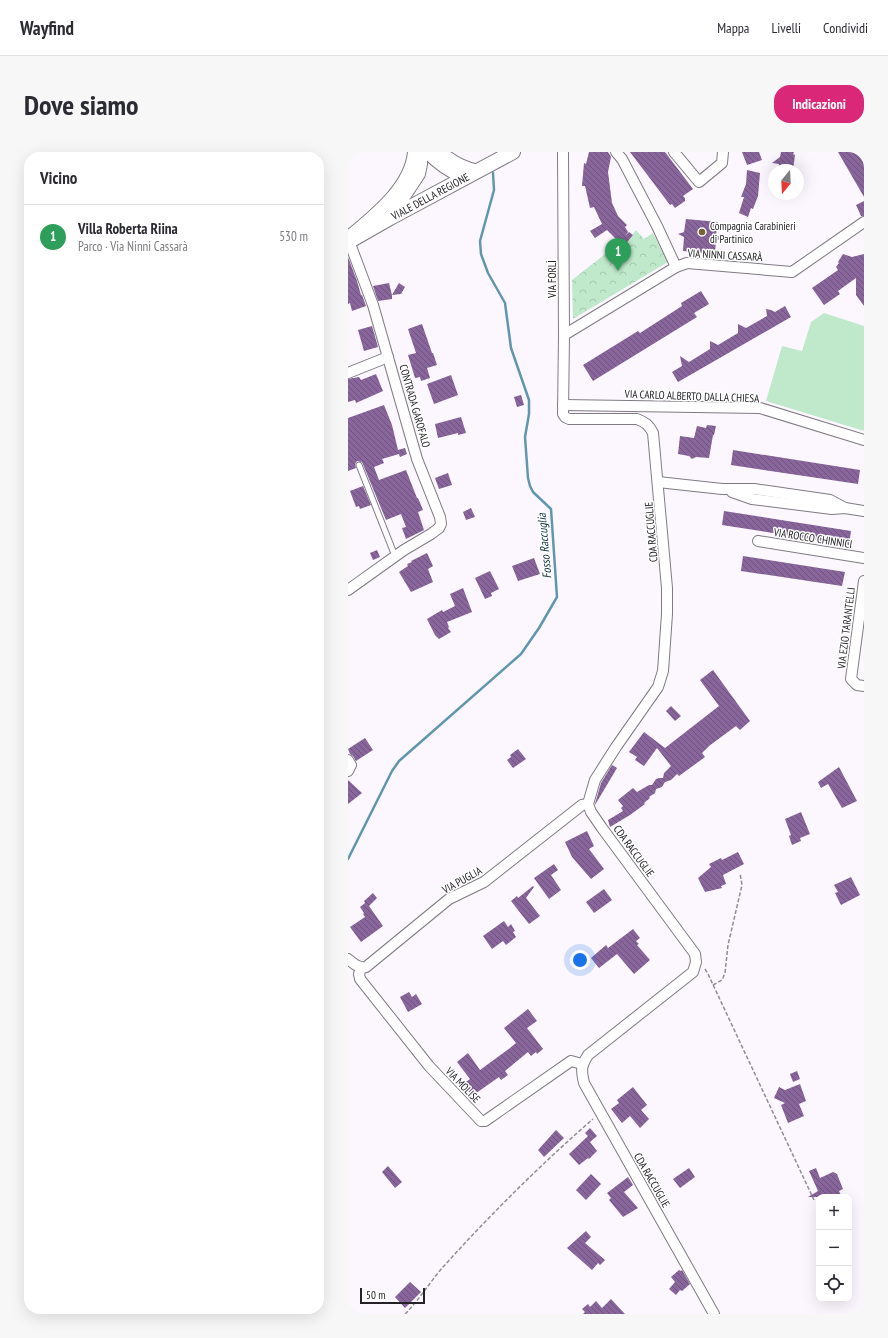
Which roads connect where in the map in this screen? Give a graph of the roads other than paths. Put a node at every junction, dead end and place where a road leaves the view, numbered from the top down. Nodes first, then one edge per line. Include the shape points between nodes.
1 (414, 152) edge
2 (421, 152) edge
3 (428, 152) edge
4 (441, 152) edge
5 (513, 152) edge
6 (563, 152) edge
7 (616, 152) edge
8 (674, 152) edge
9 (723, 152) edge
10 (478, 171) junction
11 (465, 178) junction
12 (390, 218) junction
13 (864, 222) edge
14 (348, 240) edge
15 (676, 266) junction
16 (564, 335) junction
17 (388, 357) junction
18 (348, 373) edge
19 (563, 405) junction
20 (864, 440) edge
21 (359, 465) dead end
22 (658, 482) junction
23 (864, 511) edge
24 (758, 541) dead end
25 (395, 556) junction
26 (864, 558) edge
27 (864, 581) edge
28 (348, 590) edge
29 (864, 686) edge
30 (348, 760) edge
31 (348, 771) edge
32 (588, 804) junction
33 (348, 959) edge
34 (361, 968) junction
35 (582, 1064) junction
36 (714, 1314) edge

1 - 14 street via 413,164 407,176 391,197
2 - 12 street via 419,174
3 - 11 street via 446,169
4 - 10 street via 456,164
5 - 10 main road, VIALE DELLA REGIONE
6 - 16 street, VIA FORLÌ
7 - 15 street via 622,159
8 - 9 street via 698,182 722,163
10 - 11 main road, VIALE DELLA REGIONE
11 - 12 main road, VIALE DELLA REGIONE
12 - 14 main road, VIALE DELLA REGIONE
13 - 15 street, VIA NINNI CASSARÀ via 792,272 687,263
14 - 17 street, CONTRADA GAROFALO via 373,305
15 - 16 street, VIA NINNI CASSARÀ
16 - 19 street, VIA FORLÌ
17 - 18 street
17 - 25 street, CONTRADA GAROFALO via 418,459 441,524 431,534
19 - 20 street, VIA CARLO ALBERTO DALLA CHIESA via 760,408
19 - 22 street, CDA RACCUGLIE via 563,414 569,419 637,419 645,422 653,433
21 - 25 lane
22 - 23 street via 722,489 752,499
22 - 32 street, CDA RACCUGLIE via 667,588 663,671 658,687 596,780
24 - 26 street, VIA ROCCO CHINNICI
25 - 28 street, CONTRADA GAROFALO
27 - 29 street, VIA EZIO TARANTELLI via 851,679 857,685
30 - 31 street via 351,766
32 - 34 street, VIA PUGLIA via 582,805 484,882 449,899 366,967
32 - 35 street, CDA RACCUGLIE via 590,812 694,954 696,962 693,972 588,1055
33 - 34 street
34 - 35 street, VIA MOLISE via 360,979 404,1036 481,1121 485,1121 571,1060
35 - 36 street, CDA RACCUGLIE via 584,1083

